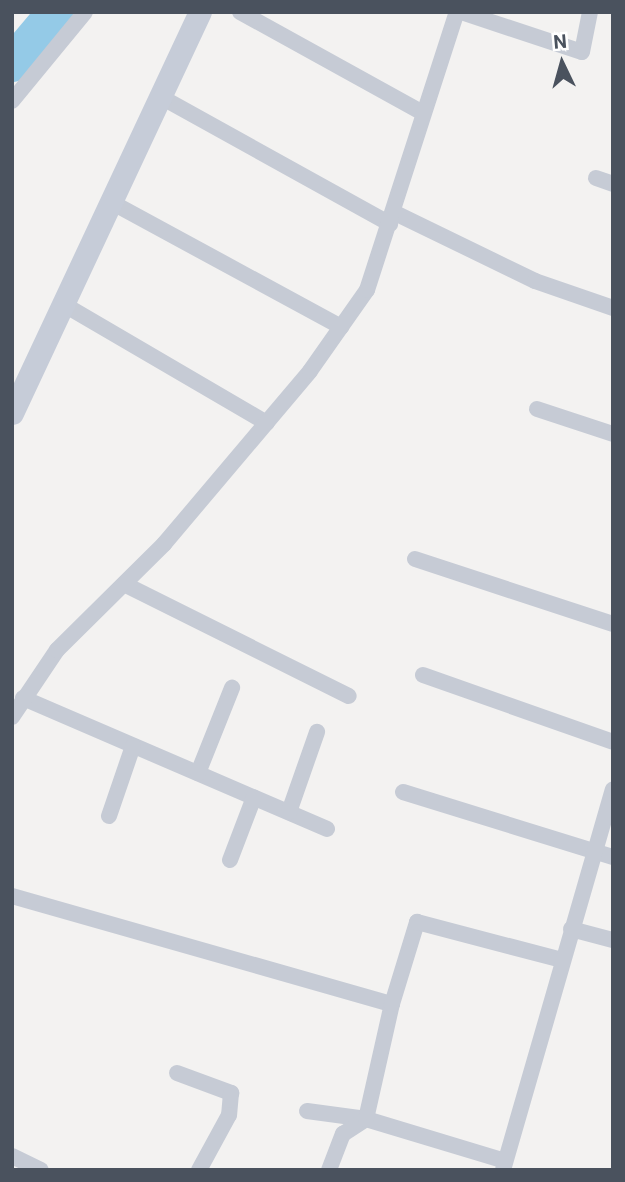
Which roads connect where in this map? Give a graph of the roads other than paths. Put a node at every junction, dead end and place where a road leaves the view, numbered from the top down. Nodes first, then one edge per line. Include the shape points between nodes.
1 (85, 12) edge
2 (200, 12) edge
3 (240, 12) edge
4 (459, 12) edge
5 (590, 12) edge
6 (160, 97) junction
7 (12, 101) edge
8 (423, 113) junction
9 (596, 178) dead end
10 (613, 184) edge
11 (111, 202) junction
12 (391, 218) junction
13 (63, 304) junction
14 (613, 308) edge
15 (341, 327) junction
16 (537, 409) dead end
17 (12, 413) edge
18 (267, 422) junction
19 (613, 434) edge
20 (415, 559) dead end
21 (124, 584) junction
22 (613, 624) edge
23 (423, 675) dead end
24 (232, 688) dead end
25 (349, 696) dead end
26 (23, 698) junction
27 (12, 718) edge
28 (317, 732) dead end
29 (613, 742) edge
30 (133, 746) junction
31 (198, 773) junction
32 (613, 790) edge
33 (403, 792) dead end
34 (254, 797) junction
35 (289, 812) junction
36 (109, 816) dead end
37 (327, 829) dead end
38 (594, 852) junction
39 (613, 857) edge
40 (229, 860) dead end
41 (12, 896) edge
42 (571, 929) junction
43 (613, 940) edge
44 (562, 960) junction
45 (392, 1004) junction
46 (177, 1073) dead end
47 (307, 1111) dead end
48 (366, 1119) junction
49 (12, 1156) edge
50 (504, 1165) edge
51 (41, 1170) edge
52 (199, 1170) edge
53 (328, 1170) edge

1 - 7 street
2 - 6 street
3 - 8 street
4 - 5 street via 582,52
4 - 8 street
6 - 11 street
6 - 12 street
8 - 12 street
9 - 10 street
11 - 13 street
11 - 15 street
12 - 14 street via 535,281
12 - 15 street via 367,290
13 - 17 street
13 - 18 street
15 - 18 street
16 - 19 street
18 - 21 street via 164,544
20 - 22 street
21 - 25 street
21 - 26 street via 57,650
23 - 29 street
24 - 31 street
26 - 27 street
26 - 30 street
28 - 35 street
30 - 31 street
30 - 36 street
31 - 34 street
32 - 38 street
33 - 38 street
34 - 35 street
34 - 40 street
35 - 37 street
38 - 39 street
38 - 42 street
41 - 45 street
42 - 43 street
42 - 44 street
44 - 45 street via 417,922
44 - 50 street
45 - 48 street
46 - 52 street via 231,1093 229,1115
47 - 48 street
48 - 50 street
48 - 53 street via 343,1134
49 - 51 street

